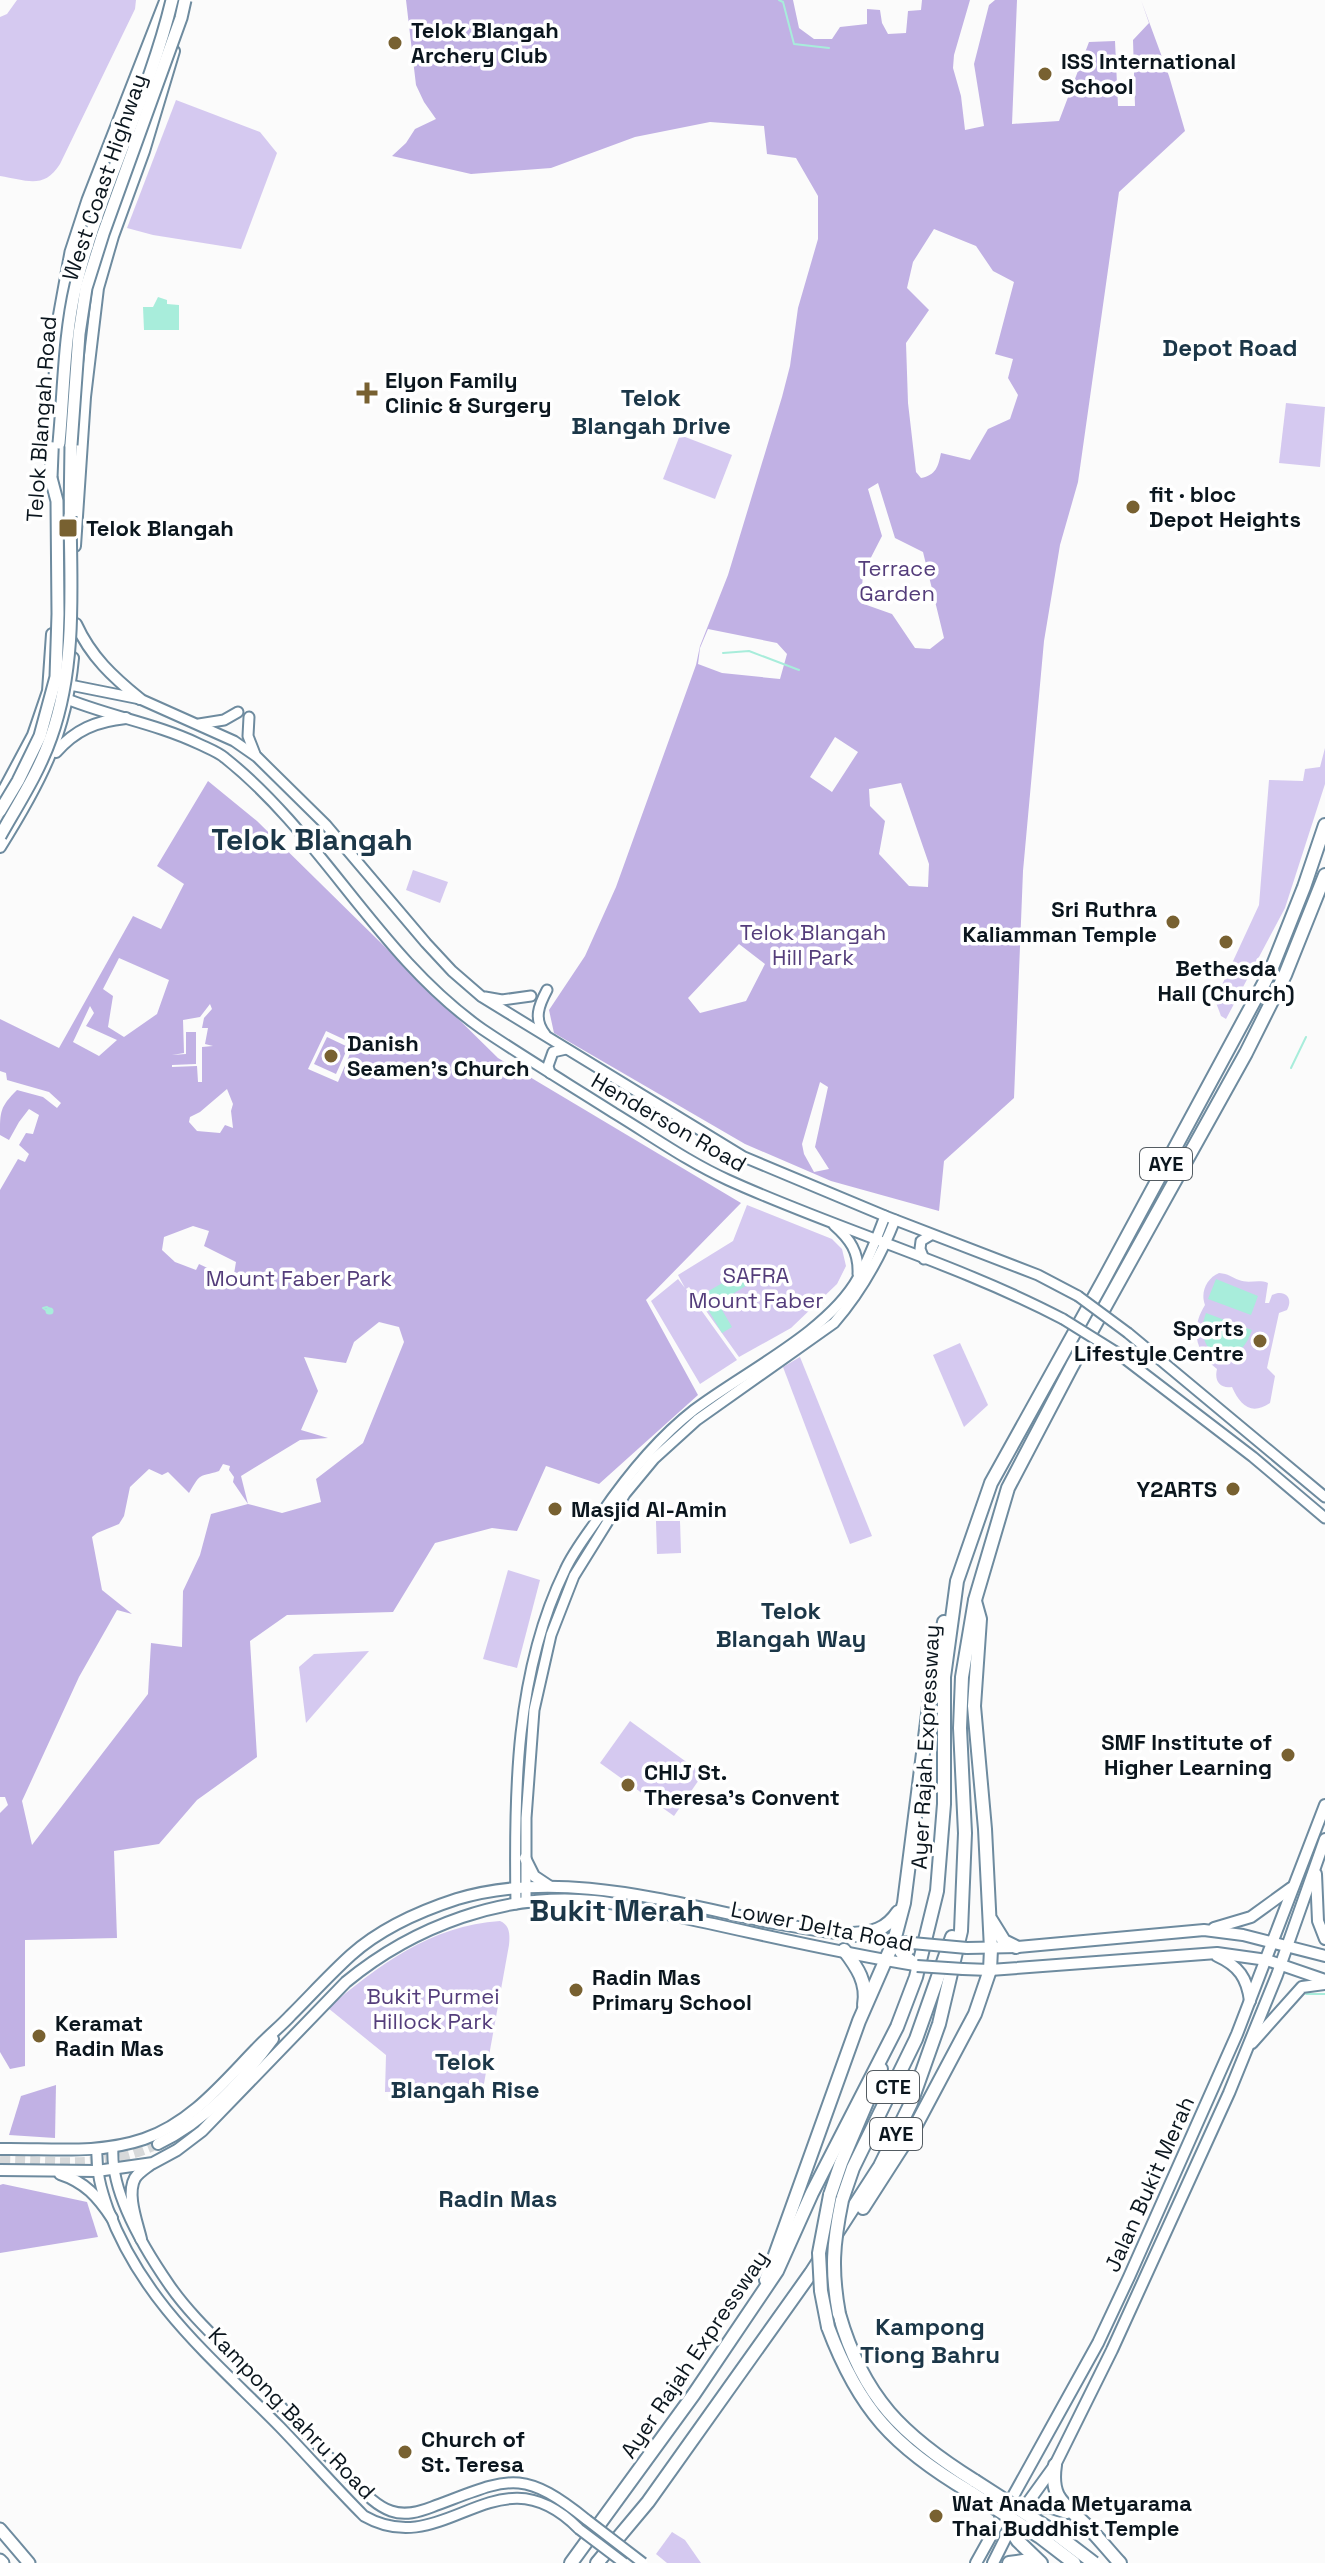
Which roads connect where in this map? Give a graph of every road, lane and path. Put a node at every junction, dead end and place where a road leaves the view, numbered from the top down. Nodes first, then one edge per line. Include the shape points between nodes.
1 (168, 0) edge
2 (186, 0) edge
3 (103, 193) junction
4 (126, 199) junction
5 (57, 501) junction
6 (74, 566) junction
7 (53, 570) junction
8 (76, 624) junction
9 (49, 686) junction
10 (71, 686) junction
11 (140, 699) junction
12 (68, 700) junction
13 (238, 712) dead end
14 (249, 717) dead end
15 (126, 718) junction
16 (199, 724) junction
17 (257, 757) junction
18 (49, 760) junction
19 (0, 797) edge
20 (0, 811) edge
21 (1325, 825) edge
22 (0, 836) edge
23 (0, 847) edge
24 (1325, 875) edge
25 (547, 990) dead end
26 (531, 996) dead end
27 (482, 997) junction
28 (548, 1038) junction
29 (566, 1049) junction
30 (550, 1073) junction
31 (890, 1218) junction
32 (828, 1221) junction
33 (931, 1235) junction
34 (876, 1239) junction
35 (886, 1243) junction
36 (924, 1259) junction
37 (858, 1280) junction
38 (1325, 1497) edge
39 (1325, 1518) edge
40 (957, 1581) junction
41 (975, 1600) junction
42 (1325, 1805) edge
43 (1325, 1839) edge
44 (525, 1858) junction
45 (1316, 1868) junction
46 (1295, 1885) junction
47 (550, 1887) junction
48 (521, 1888) junction
49 (521, 1903) junction
50 (904, 1903) junction
51 (963, 1908) junction
52 (990, 1918) junction
53 (386, 1930) junction
54 (1204, 1930) junction
55 (858, 1935) junction
56 (1325, 1939) edge
57 (894, 1941) junction
58 (1273, 1944) junction
59 (397, 1946) junction
60 (1287, 1946) junction
61 (1018, 1947) junction
62 (991, 1949) junction
63 (844, 1950) junction
64 (1205, 1953) junction
65 (861, 1955) junction
66 (1325, 1956) edge
67 (1267, 1960) junction
68 (887, 1961) junction
69 (1281, 1963) junction
70 (912, 1964) junction
71 (990, 1970) junction
72 (1325, 1982) edge
73 (1250, 2003) junction
74 (863, 2012) junction
75 (288, 2018) junction
76 (897, 2027) junction
77 (1248, 2047) junction
78 (158, 2144) tunnel mouth
79 (113, 2148) junction
80 (0, 2149) edge
81 (97, 2149) junction
82 (153, 2163) junction
83 (114, 2169) junction
84 (0, 2170) edge
85 (48, 2171) junction
86 (97, 2171) junction
87 (836, 2198) junction
88 (112, 2218) junction
89 (141, 2239) junction
90 (811, 2273) junction
91 (760, 2296) junction
92 (326, 2454) junction
93 (1055, 2465) junction
94 (320, 2472) junction
95 (973, 2486) junction
96 (1024, 2507) junction
97 (1004, 2511) junction
98 (1074, 2515) junction
99 (0, 2529) edge
100 (1010, 2529) junction
101 (0, 2537) edge
102 (28, 2563) edge
103 (571, 2563) edge
104 (597, 2563) edge
105 (624, 2563) edge
106 (643, 2563) edge
107 (976, 2563) edge
108 (993, 2563) edge
109 (1009, 2563) edge
110 (1033, 2563) edge
111 (1041, 2563) edge
112 (1074, 2563) edge
113 (1094, 2563) edge
114 (1120, 2563) edge

1 - 3 main road, Telok Blangah Road
1 - 5 highway, West Coast Highway, bridge via 75,287
1 - 5 highway, bridge via 71,252 55,363 51,478
2 - 4 main road, Telok Blangah Road
2 - 22 highway, West Coast Highway, bridge via 86,288 71,445 66,680 51,739
3 - 4 main road
3 - 7 main road, Telok Blangah Road via 73,285 61,362
4 - 6 main road, Telok Blangah Road via 98,288
5 - 20 highway, West Coast Highway, bridge via 53,694 40,736
6 - 7 main road via 65,574
6 - 8 main road, Telok Blangah Road
7 - 9 main road, Telok Blangah Road
8 - 10 main road, Telok Blangah Road
8 - 11 main road via 98,662
9 - 10 main road, Henderson Road
9 - 12 main road, Henderson Road
9 - 19 main road, Telok Blangah Road via 33,735
10 - 11 main road, Henderson Road
10 - 12 main road, Telok Blangah Road
11 - 16 main road, Henderson Road
12 - 15 main road, Henderson Road
12 - 18 main road, Telok Blangah Road
13 - 16 main road
14 - 17 main road via 248,736
15 - 18 main road via 83,728
15 - 30 main road, Henderson Road via 174,732 224,756 280,810 429,983 480,1027
16 - 17 main road, Henderson Road
17 - 27 main road, Henderson Road
18 - 23 main road, Telok Blangah Road
21 - 40 highway, Ayer Rajah Expressway / AYE via 1271,970 991,1483
24 - 41 highway, Ayer Rajah Expressway / AYE via 1285,975 1246,1053 1008,1488
25 - 28 main road via 538,1016
26 - 27 main road
27 - 28 main road, Henderson Road
28 - 29 main road, Henderson Road
29 - 30 main road via 553,1052
29 - 31 main road, Henderson Road via 744,1157
30 - 32 main road, Henderson Road via 724,1179
31 - 33 main road, Henderson Road
31 - 34 main road
31 - 35 main road
32 - 34 main road, Henderson Road
32 - 37 main road via 853,1247
33 - 36 main road via 921,1241
33 - 38 main road, Henderson Road, bridge via 1038,1275 1078,1296
34 - 35 main road, Henderson Road
34 - 37 main road
35 - 36 main road, Henderson Road
35 - 44 main road via 834,1323 697,1420 654,1459 625,1494 574,1576 551,1635 534,1710
36 - 39 main road, Henderson Road, bridge via 1034,1304 1116,1352
37 - 48 main road via 823,1321 691,1413 649,1453 618,1488 570,1560 543,1624 524,1705 517,1790
40 - 50 highway via 933,1677
40 - 76 highway, Ayer Rajah Expressway / AYE via 944,1677 944,1804 937,1891 916,1977
41 - 51 highway, Ayer Rajah Expressway / AYE via 960,1698
41 - 52 highway via 980,1619 974,1706
42 - 46 main road, Jalan Bukit Merah
43 - 45 main road, Jalan Bukit Merah
44 - 47 main road via 534,1876
44 - 48 main road
45 - 56 main road via 1318,1921
45 - 60 main road, Jalan Bukit Merah
46 - 54 main road via 1251,1917
46 - 58 main road, Jalan Bukit Merah
47 - 48 main road, Lower Delta Road
47 - 55 main road, Lower Delta Road via 598,1890
48 - 49 main road
48 - 53 main road, Lower Delta Road via 459,1899
49 - 59 main road, Lower Delta Road via 448,1923
49 - 63 main road, Lower Delta Road via 563,1899 631,1906
50 - 55 highway via 887,1926
50 - 57 highway
51 - 87 highway, Ayer Rajah Expressway / CTE via 916,2039
51 - 90 highway, Ayer Rajah Expressway / AYE via 939,2024 911,2103 880,2166
52 - 61 highway via 1004,1941
52 - 62 highway
53 - 59 main road via 395,1935
53 - 75 main road, Lower Delta Road via 350,1955
54 - 58 main road, Lower Delta Road
54 - 61 main road, Lower Delta Road
55 - 57 main road, Lower Delta Road
55 - 65 main road via 867,1945
57 - 62 main road, Lower Delta Road, bridge
57 - 68 highway
57 - 70 highway
58 - 60 main road, Lower Delta Road
58 - 67 main road, Jalan Bukit Merah
59 - 82 main road, Lower Delta Road via 346,1982 202,2131
60 - 66 main road, Lower Delta Road
60 - 69 main road, Jalan Bukit Merah
61 - 62 main road, Lower Delta Road
62 - 71 highway
63 - 65 main road, Lower Delta Road
63 - 74 highway via 861,1975
64 - 67 main road, Lower Delta Road
64 - 71 main road, Lower Delta Road
64 - 73 main road via 1239,1970
65 - 68 main road, Lower Delta Road
67 - 69 main road, Lower Delta Road
67 - 73 main road, Jalan Bukit Merah
68 - 70 main road, Lower Delta Road
68 - 74 highway
69 - 72 main road, Lower Delta Road
69 - 77 main road, Jalan Bukit Merah
70 - 71 main road, Lower Delta Road, bridge
71 - 90 highway, AYE via 975,2014 915,2127 871,2196
72 - 77 main road via 1302,1987
73 - 97 main road, Jalan Bukit Merah via 1098,2343
74 - 91 highway
75 - 78 main road via 200,2120
75 - 79 main road, Lower Delta Road via 196,2109 147,2138
76 - 87 highway, CTE via 841,2163
76 - 91 highway, Ayer Rajah Expressway / AYE
77 - 93 main road, Jalan Bukit Merah
79 - 81 main road
79 - 83 main road, Kampong Bahru Road
80 - 81 main road
81 - 86 main road, Kampong Bahru Road
82 - 83 main road, Lower Delta Road
82 - 89 main road via 133,2183
83 - 86 main road
83 - 89 main road, Kampong Bahru Road
84 - 85 main road
85 - 86 main road
85 - 88 main road via 87,2187
86 - 88 main road, Kampong Bahru Road
87 - 95 highway, CTE, bridge via 832,2278 858,2370 906,2431
87 - 95 highway, CTE, bridge via 819,2253 821,2291 828,2327 850,2380 897,2442 942,2476
88 - 94 main road, Kampong Bahru Road via 154,2296
89 - 92 main road, Kampong Bahru Road via 181,2299
90 - 104 highway, Ayer Rajah Expressway / AYE via 648,2502
91 - 103 highway, Ayer Rajah Expressway / AYE
92 - 94 main road
92 - 106 main road, Kampong Bahru Road, bridge via 372,2499 399,2513 424,2510 497,2483 530,2484 549,2492
93 - 96 main road, Jalan Bukit Merah
93 - 98 highway via 1058,2498
94 - 105 main road, Kampong Bahru Road, bridge via 364,2516 393,2531 427,2530 521,2499 546,2505
95 - 112 highway, CTE, bridge
95 - 113 highway, CTE, bridge via 1048,2528
96 - 97 highway
96 - 98 highway via 1049,2506
96 - 100 main road, Jalan Bukit Merah
97 - 100 highway
97 - 107 main road, Jalan Bukit Merah
98 - 114 highway
99 - 102 highway
100 - 108 main road, Jalan Bukit Merah
100 - 111 highway
101 - 102 highway
109 - 110 highway

